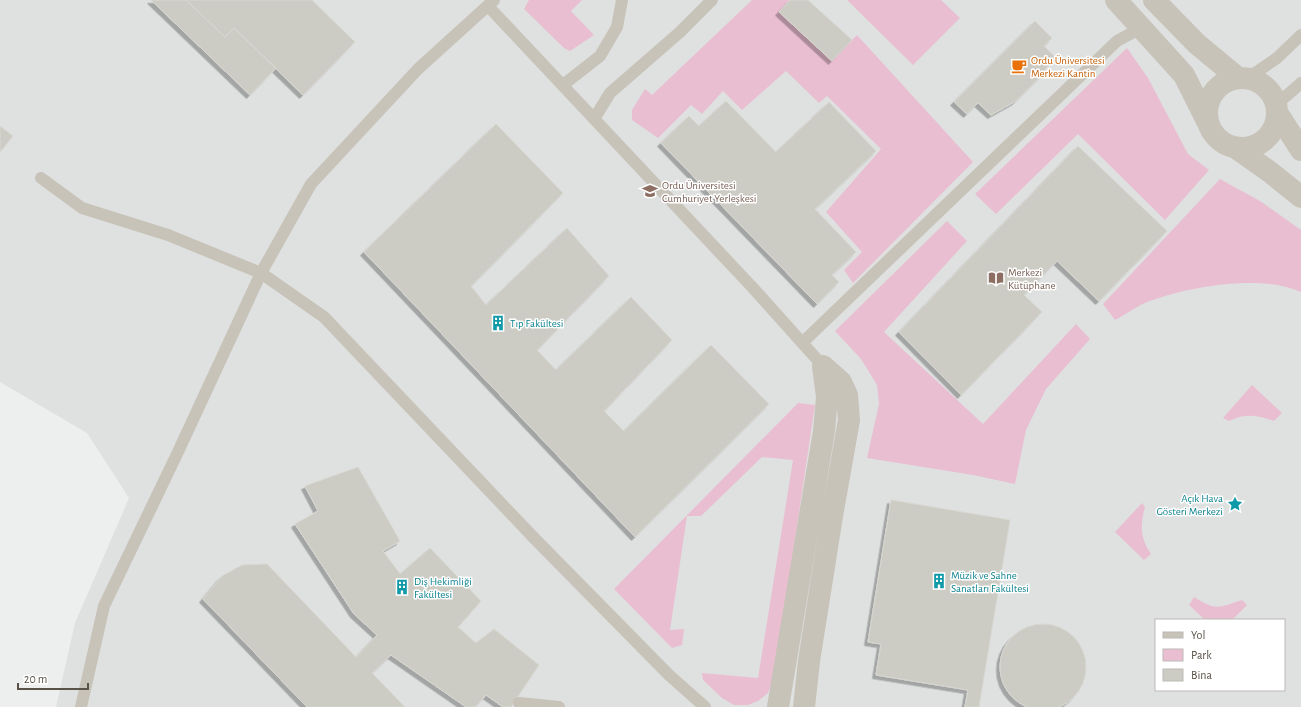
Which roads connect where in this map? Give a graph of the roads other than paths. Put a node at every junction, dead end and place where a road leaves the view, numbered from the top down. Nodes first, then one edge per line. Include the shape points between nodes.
1 (622, 0) edge
2 (712, 0) edge
3 (1116, 0) edge
4 (1154, 0) edge
5 (491, 3) edge
6 (1141, 28) junction
7 (1301, 35) edge
8 (1243, 78) junction
9 (1301, 83) edge
10 (563, 85) junction
11 (1277, 109) junction
12 (594, 119) junction
13 (1208, 123) junction
14 (1236, 148) junction
15 (1301, 150) edge
16 (41, 178) dead end
17 (1301, 197) edge
18 (260, 273) junction
19 (803, 342) junction
20 (823, 366) junction
21 (519, 703) dead end
22 (81, 707) edge
23 (559, 707) edge
24 (705, 707) edge
25 (778, 707) edge
26 (804, 707) edge

1 - 10 lane via 617,27 600,56
2 - 12 lane via 680,32 610,93
3 - 6 street
4 - 8 street via 1197,44
5 - 10 lane
5 - 18 lane via 418,69 311,184
6 - 13 street via 1184,75
6 - 19 lane via 1117,41
7 - 8 lane via 1277,58
8 - 11 street via 1258,81 1266,87 1273,95
8 - 13 street via 1228,81 1213,93 1208,102
9 - 11 lane
10 - 12 lane
11 - 14 street via 1274,129 1264,141 1246,149
11 - 15 street
12 - 19 lane
13 - 14 street via 1218,140
14 - 17 street
16 - 18 lane via 82,208 168,235
18 - 22 lane via 104,606
18 - 24 lane via 324,317 535,539 669,675
19 - 20 lane
20 - 25 street via 827,397 824,431
20 - 26 street via 841,382 847,395 849,420
21 - 23 lane

